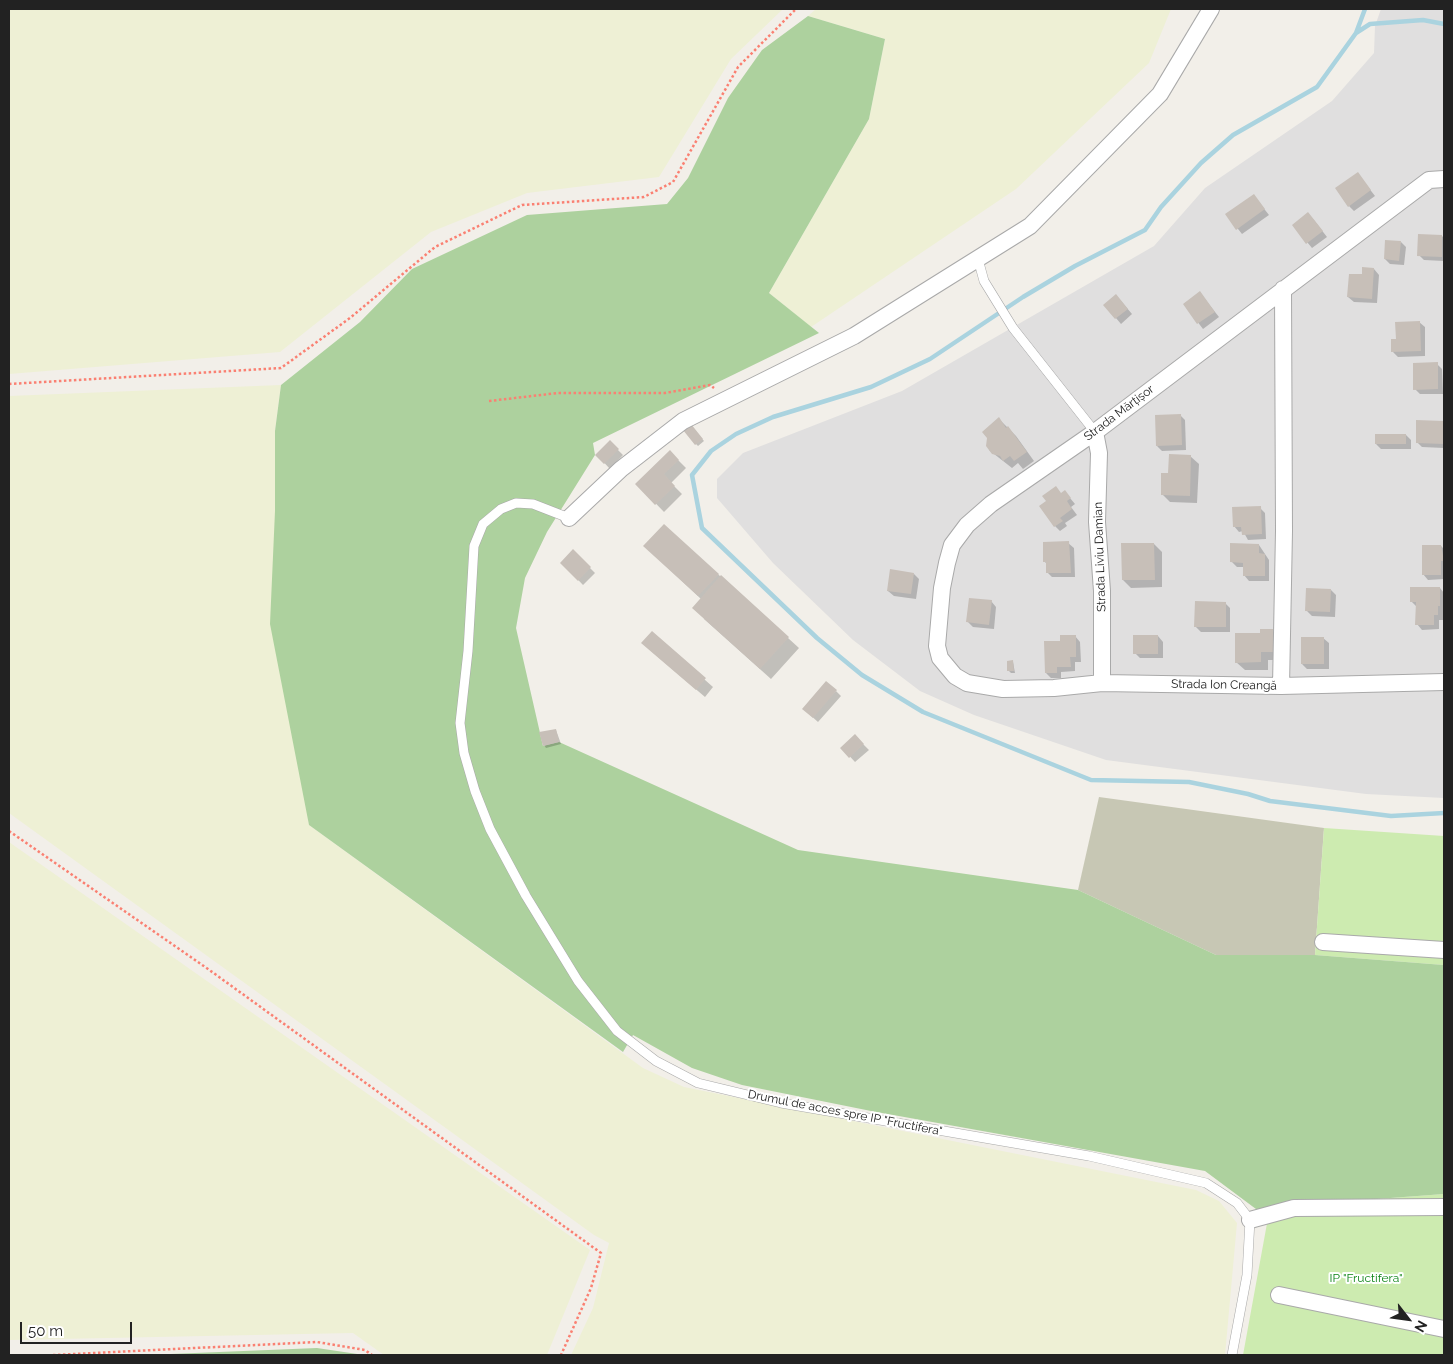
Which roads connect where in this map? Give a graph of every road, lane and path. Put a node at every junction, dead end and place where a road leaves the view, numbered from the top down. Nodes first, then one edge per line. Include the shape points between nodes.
1 (796, 9) edge
2 (1212, 9) edge
3 (1444, 180) edge
4 (978, 259) junction
5 (1283, 289) junction
6 (9, 384) edge
7 (726, 399) junction
8 (489, 401) dead end
9 (1094, 432) junction
10 (569, 518) joint
11 (1444, 682) edge
12 (1102, 683) junction
13 (1281, 686) junction
14 (1004, 689) joint
15 (9, 831) edge
16 (1323, 942) dead end
17 (1444, 950) edge
18 (1444, 1207) edge
19 (1250, 1220) junction
20 (1278, 1295) dead end
21 (1444, 1328) edge
22 (54, 1355) edge
23 (372, 1355) edge
24 (561, 1355) edge
25 (1232, 1355) edge

1 - 6 path via 738,67 673,182 644,196 522,205 435,247 350,318 281,368
2 - 4 street via 1160,94 1030,226
3 - 5 street, Strada Mărțișor via 1429,180
4 - 7 street via 854,336
4 - 9 lane via 984,281 1013,328
5 - 9 street, Strada Mărțișor
5 - 13 street
7 - 8 path via 710,385 665,393 558,393
7 - 10 street via 683,421 621,469
9 - 12 street, Strada Liviu Damian via 1099,453 1097,522 1102,591
9 - 14 street, Strada Mărțișor via 991,504 967,525 952,546 942,588 940,658 955,676 968,683
10 - 19 lane, Drumul de acces spre IP "Fructifera" via 533,504 516,503 501,509 483,524 474,546 460,723 464,753 490,829 578,981 617,1031 656,1061 698,1083 781,1103 1089,1156 1206,1183 1236,1203
11 - 13 street, Strada Ion Creangă
12 - 13 street, Strada Ion Creangă
12 - 14 street, Strada Ion Creangă
15 - 24 path via 208,969 601,1253 591,1288
16 - 17 street
18 - 19 street via 1294,1208
19 - 25 lane via 1247,1275
20 - 21 street
22 - 23 path via 317,1342 365,1350

